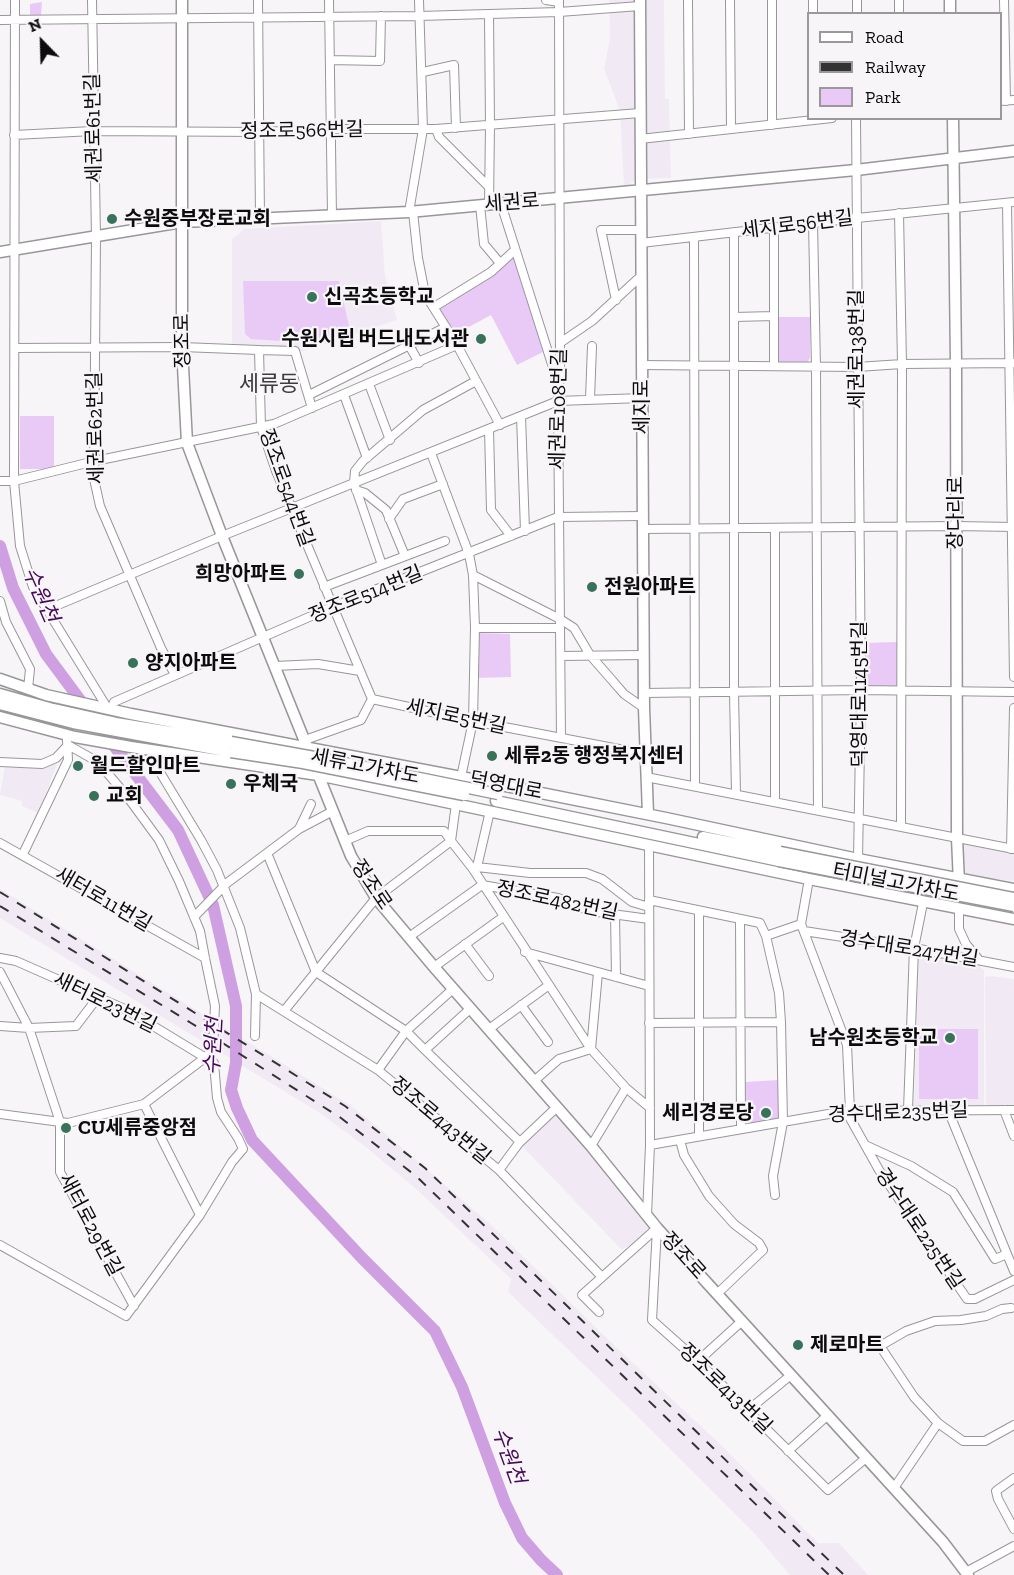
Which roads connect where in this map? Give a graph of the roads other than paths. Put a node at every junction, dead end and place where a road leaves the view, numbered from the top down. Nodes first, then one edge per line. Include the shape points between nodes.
1 (15, 0) edge
2 (92, 0) edge
3 (182, 0) edge
4 (258, 0) edge
5 (329, 0) edge
6 (419, 0) edge
7 (546, 0) edge
8 (688, 0) edge
9 (730, 0) edge
10 (772, 0) edge
11 (1004, 0) edge
12 (559, 1) edge
13 (640, 3) edge
14 (559, 12) junction
15 (489, 14) junction
16 (330, 15) junction
17 (258, 16) junction
18 (381, 16) junction
19 (419, 16) junction
20 (182, 18) junction
21 (92, 19) junction
22 (8, 20) edge
23 (330, 60) junction
24 (423, 72) junction
25 (1007, 101) edge
26 (640, 113) junction
27 (807, 120) edge
28 (856, 120) edge
29 (953, 120) edge
30 (561, 121) junction
31 (772, 125) junction
32 (490, 126) junction
33 (456, 128) junction
34 (330, 129) junction
35 (423, 129) junction
36 (436, 129) junction
37 (731, 129) junction
38 (93, 131) junction
39 (181, 132) junction
40 (261, 132) junction
41 (689, 134) junction
42 (14, 135) junction
43 (640, 139) junction
44 (1014, 151) edge
45 (954, 157) junction
46 (856, 170) junction
47 (489, 187) junction
48 (641, 189) junction
49 (559, 200) junction
50 (1011, 202) edge
51 (501, 204) junction
52 (484, 205) junction
53 (954, 208) junction
54 (411, 212) junction
55 (898, 213) junction
56 (332, 216) junction
57 (857, 218) junction
58 (260, 219) junction
59 (182, 222) junction
60 (813, 223) junction
61 (774, 227) junction
62 (641, 230) junction
63 (734, 232) junction
64 (96, 237) junction
65 (694, 237) junction
66 (641, 243) junction
67 (515, 250) junction
68 (8, 251) edge
69 (500, 263) junction
70 (641, 276) junction
71 (616, 300) junction
72 (434, 307) junction
73 (734, 316) junction
74 (774, 316) junction
75 (446, 327) junction
76 (560, 344) junction
77 (409, 345) junction
78 (457, 345) junction
79 (592, 346) dead end
80 (182, 347) junction
81 (15, 348) junction
82 (95, 348) junction
83 (259, 350) junction
84 (419, 363) junction
85 (956, 363) junction
86 (1012, 363) edge
87 (902, 364) junction
88 (642, 365) junction
89 (694, 365) junction
90 (734, 366) junction
91 (774, 366) junction
92 (816, 367) junction
93 (857, 367) junction
94 (476, 381) junction
95 (369, 384) junction
96 (560, 387) junction
97 (309, 395) junction
98 (344, 395) junction
99 (642, 398) junction
100 (590, 399) junction
101 (558, 401) junction
102 (312, 408) junction
103 (521, 416) junction
104 (500, 425) junction
105 (261, 427) junction
106 (489, 429) junction
107 (390, 440) junction
108 (187, 443) junction
109 (431, 453) junction
110 (367, 458) junction
111 (95, 461) junction
112 (0, 481) edge
113 (13, 481) junction
114 (443, 484) junction
115 (355, 487) junction
116 (292, 508) junction
117 (643, 516) junction
118 (558, 517) junction
119 (389, 519) junction
120 (901, 526) junction
121 (956, 526) junction
122 (1012, 527) edge
123 (734, 528) junction
124 (775, 528) junction
125 (815, 528) junction
126 (858, 528) junction
127 (693, 529) junction
128 (643, 530) junction
129 (525, 531) junction
130 (222, 536) junction
131 (511, 536) junction
132 (445, 541) dead end
133 (469, 554) junction
134 (405, 556) junction
135 (382, 565) junction
136 (131, 574) junction
137 (473, 575) junction
138 (324, 587) junction
139 (0, 601) edge
140 (332, 607) junction
141 (46, 610) junction
142 (560, 619) junction
143 (3, 621) edge
144 (475, 628) junction
145 (560, 628) junction
146 (263, 638) junction
147 (644, 655) junction
148 (561, 656) junction
149 (590, 656) junction
150 (275, 666) junction
151 (360, 671) junction
152 (175, 675) junction
153 (1014, 676) edge
154 (0, 680) edge
155 (28, 689) junction
156 (861, 690) junction
157 (902, 690) junction
158 (956, 690) junction
159 (775, 691) junction
160 (817, 691) junction
161 (734, 692) junction
162 (1014, 692) edge
163 (644, 693) junction
164 (695, 693) junction
165 (0, 694) edge
166 (372, 699) junction
167 (0, 704) edge
168 (644, 708) junction
169 (1014, 708) edge
170 (59, 713) junction
171 (110, 713) junction
172 (0, 717) edge
173 (473, 721) junction
174 (74, 723) junction
175 (561, 738) junction
176 (70, 739) junction
177 (307, 744) junction
178 (231, 747) junction
179 (134, 748) junction
180 (157, 751) junction
181 (645, 754) junction
182 (0, 762) edge
183 (318, 775) junction
184 (461, 777) junction
185 (646, 777) junction
186 (695, 785) junction
187 (736, 794) junction
188 (497, 798) joint
189 (775, 801) junction
190 (311, 804) dead end
191 (456, 804) junction
192 (818, 810) junction
193 (490, 811) junction
194 (333, 812) junction
195 (648, 814) junction
196 (859, 819) junction
197 (683, 822) junction
198 (902, 827) junction
199 (299, 829) junction
200 (957, 838) junction
201 (345, 841) junction
202 (451, 841) junction
203 (0, 843) edge
204 (718, 843) junction
205 (649, 845) junction
206 (1012, 849) edge
207 (677, 851) junction
208 (267, 853) junction
209 (23, 854) junction
210 (779, 856) junction
211 (858, 860) junction
212 (475, 868) junction
213 (809, 879) junction
214 (959, 879) junction
215 (482, 885) junction
216 (222, 889) junction
217 (1014, 889) edge
218 (376, 898) junction
219 (1014, 898) edge
220 (923, 903) junction
221 (649, 904) junction
222 (1014, 906) edge
223 (959, 908) junction
224 (699, 910) junction
225 (197, 914) junction
226 (615, 914) junction
227 (503, 917) junction
228 (649, 918) junction
229 (1014, 918) edge
230 (740, 919) junction
231 (802, 928) junction
232 (766, 936) junction
233 (409, 937) junction
234 (465, 944) junction
235 (914, 948) junction
236 (525, 952) junction
237 (0, 958) edge
238 (205, 958) junction
239 (979, 960) junction
240 (434, 967) junction
241 (1014, 967) edge
242 (0, 972) edge
243 (316, 972) junction
244 (597, 973) junction
245 (489, 976) dead end
246 (616, 977) junction
247 (549, 985) junction
248 (649, 986) junction
249 (453, 989) junction
250 (256, 994) junction
251 (98, 997) junction
252 (521, 1005) junction
253 (471, 1008) junction
254 (284, 1011) junction
255 (740, 1021) junction
256 (781, 1022) junction
257 (649, 1023) junction
258 (699, 1023) junction
259 (0, 1026) edge
260 (29, 1028) junction
261 (489, 1029) junction
262 (406, 1031) junction
263 (255, 1035) dead end
264 (548, 1042) dead end
265 (591, 1049) junction
266 (425, 1050) junction
267 (206, 1057) junction
268 (378, 1070) junction
269 (534, 1081) junction
270 (626, 1088) junction
271 (144, 1104) junction
272 (557, 1107) junction
273 (650, 1108) junction
274 (909, 1110) junction
275 (948, 1110) junction
276 (1004, 1110) junction
277 (1014, 1110) edge
278 (848, 1111) junction
279 (0, 1114) edge
280 (60, 1122) junction
281 (783, 1122) junction
282 (741, 1129) junction
283 (699, 1136) junction
284 (1014, 1136) edge
285 (680, 1140) junction
286 (520, 1143) junction
287 (650, 1145) junction
288 (865, 1145) junction
289 (591, 1146) junction
290 (499, 1170) junction
291 (775, 1195) dead end
292 (200, 1215) junction
293 (647, 1215) junction
294 (657, 1228) junction
295 (0, 1245) edge
296 (1007, 1254) junction
297 (1014, 1271) edge
298 (601, 1276) junction
299 (1014, 1280) edge
300 (717, 1294) junction
301 (134, 1306) junction
302 (1011, 1308) dead end
303 (599, 1312) dead end
304 (742, 1321) junction
305 (698, 1361) junction
306 (791, 1375) junction
307 (747, 1410) junction
308 (828, 1414) junction
309 (938, 1423) junction
310 (1014, 1425) edge
311 (788, 1451) junction
312 (866, 1458) junction
313 (1014, 1478) edge
314 (894, 1488) junction
315 (1014, 1529) edge
316 (1014, 1546) edge
317 (967, 1574) edge

1 - 22 street
2 - 21 street, 세권로61번길
3 - 20 street, 정조로
4 - 17 street
5 - 16 street
6 - 19 street
7 - 12 street
8 - 41 street
9 - 37 street
10 - 31 street
11 - 25 street
12 - 14 street, 세권로108번길
13 - 14 street
13 - 26 street, 세지로
14 - 15 street
14 - 30 street, 세권로108번길
15 - 19 street
15 - 32 street
16 - 17 street
16 - 18 street
16 - 23 street
17 - 20 street
17 - 40 street
18 - 19 street
18 - 23 street via 380,61
19 - 24 street
20 - 21 street
20 - 39 street, 정조로
21 - 22 street
21 - 38 street, 세권로61번길
22 - 42 street
23 - 34 street
24 - 33 street via 454,65
24 - 35 street
26 - 30 street, 정조로566번길
26 - 43 street, 세지로
27 - 31 street
28 - 46 street, 세권로138번길
29 - 45 street, 장다리로
30 - 32 street, 정조로566번길
30 - 49 street, 세권로108번길
31 - 37 street
32 - 33 street, 정조로566번길
32 - 47 street
33 - 36 street, 정조로566번길
34 - 35 street, 정조로566번길
34 - 40 street, 정조로566번길
34 - 56 street
35 - 36 street, 정조로566번길
35 - 54 street
36 - 47 street
37 - 41 street
38 - 39 street, 정조로566번길
38 - 42 street, 정조로566번길
38 - 64 street, 세권로61번길
39 - 40 street, 정조로566번길
39 - 59 street, 정조로
40 - 58 street
41 - 43 street
42 - 68 street
43 - 48 street, 세지로
44 - 45 street, 세권로
45 - 46 street, 세권로
45 - 53 street, 장다리로
46 - 48 street, 세권로
46 - 57 street, 세권로138번길
47 - 52 street
48 - 49 street, 세권로
48 - 62 street, 세지로
49 - 51 street, 세권로
49 - 76 street, 세권로108번길
50 - 53 street, 세지로56번길
50 - 86 street
51 - 52 street, 세권로
51 - 67 street
52 - 54 street, 세권로
52 - 69 street via 484,244
53 - 55 street, 세지로56번길
53 - 85 street, 장다리로
54 - 56 street, 세권로
54 - 72 street via 425,294
55 - 57 street, 세지로56번길
55 - 87 street
56 - 58 street, 세권로
57 - 60 street, 세지로56번길
57 - 93 street, 세권로138번길
58 - 59 street, 세권로
59 - 64 street, 세권로
59 - 80 street, 정조로
60 - 61 street, 세지로56번길
60 - 92 street
61 - 63 street, 세지로56번길
61 - 74 street
62 - 66 street, 세지로
62 - 71 street via 601,230
63 - 65 street, 세지로56번길
63 - 73 street
64 - 68 street, 세권로
64 - 82 street, 세권로62번길
65 - 66 street, 세지로56번길
65 - 89 street
66 - 70 street, 세지로
67 - 69 street
67 - 96 street
68 - 81 street
69 - 72 street
70 - 71 street
70 - 88 street, 세지로
71 - 76 street
72 - 75 street
73 - 74 street
73 - 90 street
74 - 91 street
75 - 77 street
75 - 78 street
76 - 96 street, 세권로108번길
77 - 84 street
77 - 97 street
78 - 84 street
78 - 94 street
79 - 100 street
80 - 82 street
80 - 83 street
80 - 108 street, 정조로
81 - 82 street
81 - 113 street
82 - 111 street, 세권로62번길
83 - 97 street via 295,351
83 - 105 street, 정조로544번길
84 - 95 street
85 - 86 street
85 - 87 street
85 - 121 street, 장다리로
86 - 122 street
87 - 93 street
87 - 120 street
88 - 89 street
88 - 99 street, 세지로
89 - 90 street
89 - 127 street
90 - 91 street
90 - 123 street
91 - 92 street
92 - 93 street
92 - 125 street
93 - 126 street, 세권로138번길
94 - 104 street
94 - 107 street via 423,410
95 - 98 street
95 - 107 street
96 - 101 street, 세권로108번길
97 - 102 street
98 - 102 street
98 - 110 street
99 - 100 street
99 - 117 street, 세지로
100 - 101 street
101 - 103 street
101 - 118 street, 세권로108번길
102 - 105 street
103 - 104 street
103 - 129 street
104 - 106 street
105 - 108 street
105 - 116 street, 정조로544번길
106 - 109 street
106 - 131 street via 491,510
107 - 110 street
108 - 111 street
108 - 130 street, 정조로
109 - 114 street
109 - 115 street
110 - 115 street via 356,471
111 - 113 street
111 - 136 street, 세권로62번길 via 100,506
112 - 113 street
113 - 141 street via 20,546 33,587
114 - 119 street via 403,500
114 - 133 street
115 - 116 street
115 - 119 street via 386,510
115 - 135 street
116 - 130 street
116 - 138 street, 정조로544번길
117 - 118 street
117 - 128 street, 세지로
118 - 129 street, 정조로514번길
118 - 142 street, 세권로108번길
119 - 134 street
120 - 121 street
120 - 126 street
120 - 157 street
121 - 122 street
121 - 158 street, 장다리로
122 - 153 street
123 - 124 street
123 - 127 street
123 - 161 street
124 - 125 street
124 - 159 street
125 - 126 street
125 - 160 street
126 - 156 street, 덕영대로1145번길
127 - 128 street
127 - 164 street
128 - 147 street, 세지로
129 - 131 street, 정조로514번길
130 - 136 street
130 - 146 street, 정조로
131 - 133 street, 정조로514번길
132 - 134 street
133 - 137 street
133 - 140 street, 정조로514번길
134 - 135 street
135 - 138 street
136 - 141 street
136 - 152 street, 세권로62번길
137 - 142 street
137 - 144 street
138 - 140 street, 정조로544번길
139 - 143 street
140 - 146 street, 정조로514번길
140 - 151 street
141 - 171 street
142 - 145 street, 세권로108번길
142 - 149 street via 574,628
143 - 155 street via 30,669
144 - 145 street
144 - 173 street
145 - 148 street, 세권로108번길
146 - 150 street, 정조로
146 - 152 street, 정조로514번길
147 - 149 street
147 - 163 street, 세지로
148 - 149 street
148 - 175 street, 세권로108번길
149 - 168 street via 624,694
150 - 151 street via 318,664
150 - 177 street, 정조로
151 - 166 street
152 - 171 street, 정조로514번길 via 114,702
154 - 155 street
155 - 171 street
156 - 157 street
156 - 160 street
156 - 196 street, 덕영대로1145번길
157 - 158 street
157 - 198 street
158 - 162 street
158 - 200 street, 장다리로
159 - 160 street
159 - 161 street
159 - 189 street
160 - 192 street
161 - 164 street
161 - 187 street
163 - 164 street
163 - 168 street, 세지로
164 - 186 street
165 - 170 street
166 - 173 street, 세지로5번길
166 - 177 street via 361,720
167 - 170 street
168 - 181 street, 세지로
169 - 206 street
170 - 171 street
170 - 174 street
171 - 177 street, 덕영대로
171 - 178 street
172 - 176 street, 덕영대로
173 - 175 street, 세지로5번길
173 - 184 street
174 - 178 street
174 - 179 street
175 - 181 street, 세지로5번길
176 - 179 street, 덕영대로
176 - 182 street via 56,758 42,764
176 - 209 street via 68,760
176 - 225 street via 98,762 159,840
177 - 183 street, 정조로
177 - 184 street, 덕영대로
178 - 188 street, 세류고가차도, bridge
179 - 180 street, 덕영대로
180 - 183 street, 덕영대로
180 - 216 street via 158,769 191,820
181 - 185 street, 세지로
183 - 191 street, 덕영대로
183 - 194 street, 정조로
184 - 195 street, 덕영대로
185 - 186 street
185 - 195 street, 세지로
186 - 187 street
187 - 189 street
188 - 204 street, 덕영대로
189 - 192 street
190 - 199 street
191 - 193 street, 덕영대로
191 - 202 street
192 - 196 street
193 - 205 street, 덕영대로
193 - 212 street, 덕영대로
194 - 199 street
194 - 201 street, 정조로
195 - 197 street, 덕영대로
196 - 198 street
196 - 211 street, 덕영대로1145번길
197 - 204 street
197 - 211 street, 덕영대로
198 - 200 street
199 - 208 street
200 - 206 street
200 - 214 street, 장다리로
201 - 202 street via 368,831 444,831
201 - 218 street, 정조로
202 - 212 street
202 - 218 street
203 - 209 street, 새터로11번길
204 - 207 street
204 - 210 street, 덕영대로
205 - 207 street, 덕영대로
205 - 221 street
207 - 213 street, 덕영대로
208 - 216 street
208 - 243 street
209 - 238 street, 새터로11번길
210 - 219 street, 터미널고가차도, bridge
210 - 222 street, 터미널고가차도, bridge
211 - 214 street, 덕영대로
212 - 215 street
212 - 221 street via 586,873 602,879 632,902
213 - 220 street, 덕영대로
213 - 231 street
214 - 217 street, 덕영대로
214 - 223 street, 장다리로
215 - 226 street, 정조로482번길 via 558,898 590,911
215 - 227 street
215 - 233 street, 정조로482번길
216 - 225 street
216 - 250 street via 240,928
218 - 233 street, 정조로
218 - 243 street
220 - 223 street, 덕영대로
220 - 235 street
221 - 224 street
221 - 228 street
223 - 229 street, 덕영대로
223 - 239 street via 959,928
224 - 230 street
224 - 258 street
225 - 238 street
226 - 228 street, 정조로482번길
226 - 246 street
227 - 234 street
227 - 236 street
228 - 248 street
230 - 232 street via 760,923
230 - 255 street
231 - 232 street
231 - 235 street, 경수대로247번길
231 - 278 street via 847,1045
232 - 256 street via 779,993
233 - 240 street, 정조로
234 - 240 street
234 - 245 street
235 - 239 street, 경수대로247번길
235 - 274 street
236 - 244 street
236 - 247 street
237 - 251 street, 새터로23번길 via 16,961
238 - 267 street via 215,1006 213,1049
239 - 241 street, 경수대로247번길
240 - 249 street, 정조로
242 - 260 street, 새터로29번길
243 - 254 street
243 - 262 street
244 - 246 street
244 - 265 street
246 - 248 street
247 - 252 street
247 - 265 street
248 - 257 street
249 - 253 street, 정조로
249 - 262 street
250 - 254 street, 정조로443번길
250 - 263 street
251 - 260 street via 76,1026
251 - 267 street, 새터로23번길 via 128,1010
252 - 261 street
252 - 264 street
253 - 261 street, 정조로
253 - 266 street
254 - 268 street, 정조로443번길
255 - 256 street
255 - 258 street
255 - 282 street
256 - 281 street
257 - 258 street
257 - 273 street
258 - 283 street
259 - 260 street
260 - 280 street, 새터로29번길
261 - 269 street, 정조로
262 - 266 street
262 - 268 street
265 - 269 street via 559,1059
265 - 270 street
266 - 286 street
267 - 271 street
267 - 292 street via 214,1063 221,1112 243,1149
268 - 290 street, 정조로443번길
269 - 272 street, 정조로
270 - 273 street
270 - 289 street
271 - 280 street
271 - 292 street
272 - 286 street
272 - 289 street, 정조로
273 - 287 street
274 - 275 street, 경수대로235번길
274 - 278 street, 경수대로235번길
275 - 276 street, 경수대로235번길
275 - 296 street
276 - 277 street, 경수대로235번길
276 - 284 street
278 - 281 street, 경수대로235번길
278 - 288 street, 경수대로225번길
279 - 280 street
280 - 301 street, 새터로29번길 via 60,1172
281 - 282 street, 경수대로235번길
281 - 291 street via 773,1176
282 - 283 street, 경수대로235번길
283 - 285 street, 경수대로235번길
285 - 287 street, 경수대로235번길
285 - 300 street via 684,1155 709,1196 763,1250
286 - 290 street
287 - 293 street
288 - 296 street, 경수대로225번길 via 911,1166 953,1192 995,1259
288 - 299 street, 경수대로225번길 via 967,1299
289 - 293 street, 정조로
290 - 298 street, 정조로443번길
292 - 301 street
293 - 294 street, 정조로
294 - 298 street
294 - 300 street, 정조로
294 - 305 street, 정조로413번길 via 652,1320
295 - 301 street via 126,1316
296 - 297 street
298 - 303 street via 582,1295
300 - 304 street, 정조로
302 - 309 street via 986,1316 935,1321 880,1346 914,1397
304 - 305 street
304 - 306 street, 정조로
305 - 307 street, 정조로413번길
306 - 307 street
306 - 308 street, 정조로
307 - 311 street, 정조로413번길
308 - 311 street
308 - 312 street, 정조로
309 - 310 street via 963,1441 985,1441
309 - 314 street
311 - 312 street, 정조로413번길 via 828,1490
312 - 314 street, 정조로
313 - 315 street via 996,1491
314 - 317 street, 정조로 via 944,1542
316 - 317 street

